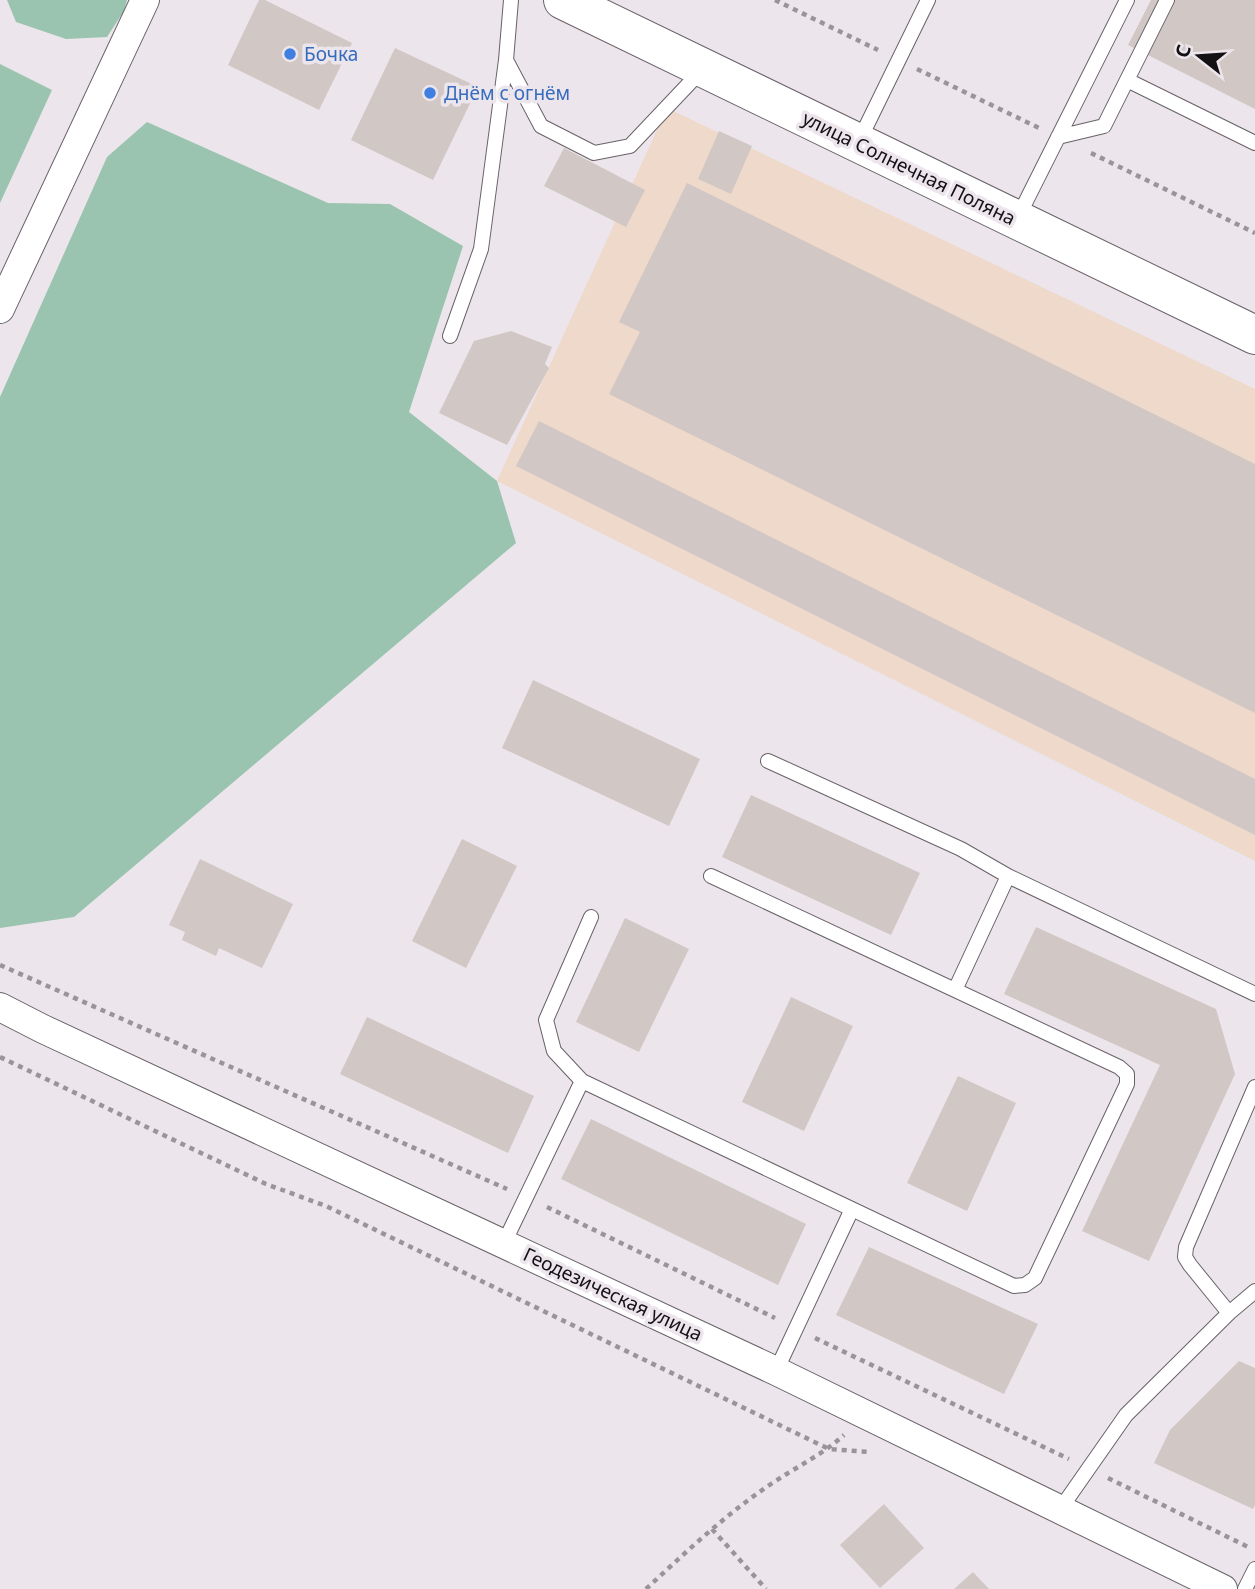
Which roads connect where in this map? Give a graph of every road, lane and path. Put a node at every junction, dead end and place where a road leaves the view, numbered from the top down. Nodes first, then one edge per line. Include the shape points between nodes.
1 (145, 0) edge
2 (511, 0) edge
3 (563, 0) edge
4 (775, 0) edge
5 (928, 0) edge
6 (1127, 0) edge
7 (1167, 0) edge
8 (506, 60) junction
9 (898, 60) junction
10 (703, 69) junction
11 (1127, 80) junction
12 (1058, 137) junction
13 (1255, 143) edge
14 (857, 144) junction
15 (1016, 220) junction
16 (1255, 233) edge
17 (0, 309) edge
18 (1255, 335) edge
19 (450, 336) dead end
20 (768, 761) dead end
21 (711, 876) dead end
22 (1008, 876) junction
23 (591, 917) dead end
24 (0, 965) edge
25 (954, 990) junction
26 (1255, 994) edge
27 (0, 1007) edge
28 (0, 1057) edge
29 (582, 1081) junction
30 (1255, 1087) edge
31 (526, 1197) junction
32 (852, 1209) junction
33 (504, 1243) junction
34 (1255, 1291) edge
35 (1229, 1313) junction
36 (796, 1329) junction
37 (776, 1371) junction
38 (864, 1415) junction
39 (829, 1449) junction
40 (883, 1457) dead end
41 (1087, 1467) junction
42 (1061, 1508) junction
43 (712, 1528) junction
44 (1255, 1550) edge
45 (1255, 1569) edge
46 (646, 1589) edge
47 (766, 1589) edge
48 (1223, 1589) edge
49 (1245, 1589) edge

1 - 17 street
2 - 8 lane
3 - 10 street, улица Солнечная Поляна
4 - 9 path
5 - 9 lane
6 - 12 lane
7 - 11 lane
8 - 10 lane via 541,126 594,153 630,146
8 - 19 lane via 481,249
9 - 12 path
9 - 14 lane
10 - 14 street, улица Солнечная Поляна
11 - 12 lane via 1104,126
11 - 13 lane
12 - 15 lane
12 - 16 path
14 - 15 street, улица Солнечная Поляна
15 - 18 street, улица Солнечная Поляна
20 - 22 lane via 961,849
21 - 25 lane
22 - 25 lane
22 - 26 lane
23 - 29 lane via 546,1020 554,1051
24 - 31 path
25 - 32 lane via 1119,1067 1127,1074 1127,1084 1035,1278 1025,1285 1014,1286
27 - 33 street, Геодезическая улица
28 - 39 path via 266,1184 326,1206
29 - 31 lane
29 - 32 lane
30 - 35 lane via 1186,1247 1190,1265
31 - 33 lane
31 - 36 path
32 - 36 lane
33 - 37 street, Геодезическая улица
34 - 35 lane
35 - 41 lane via 1126,1415
36 - 37 lane
36 - 41 path
37 - 38 street, Геодезическая улица
38 - 39 path
38 - 42 street, Геодезическая улица
39 - 40 path
39 - 43 path
41 - 42 lane
41 - 44 path
42 - 48 street, Геодезическая улица
43 - 46 path
43 - 47 path
45 - 49 lane

